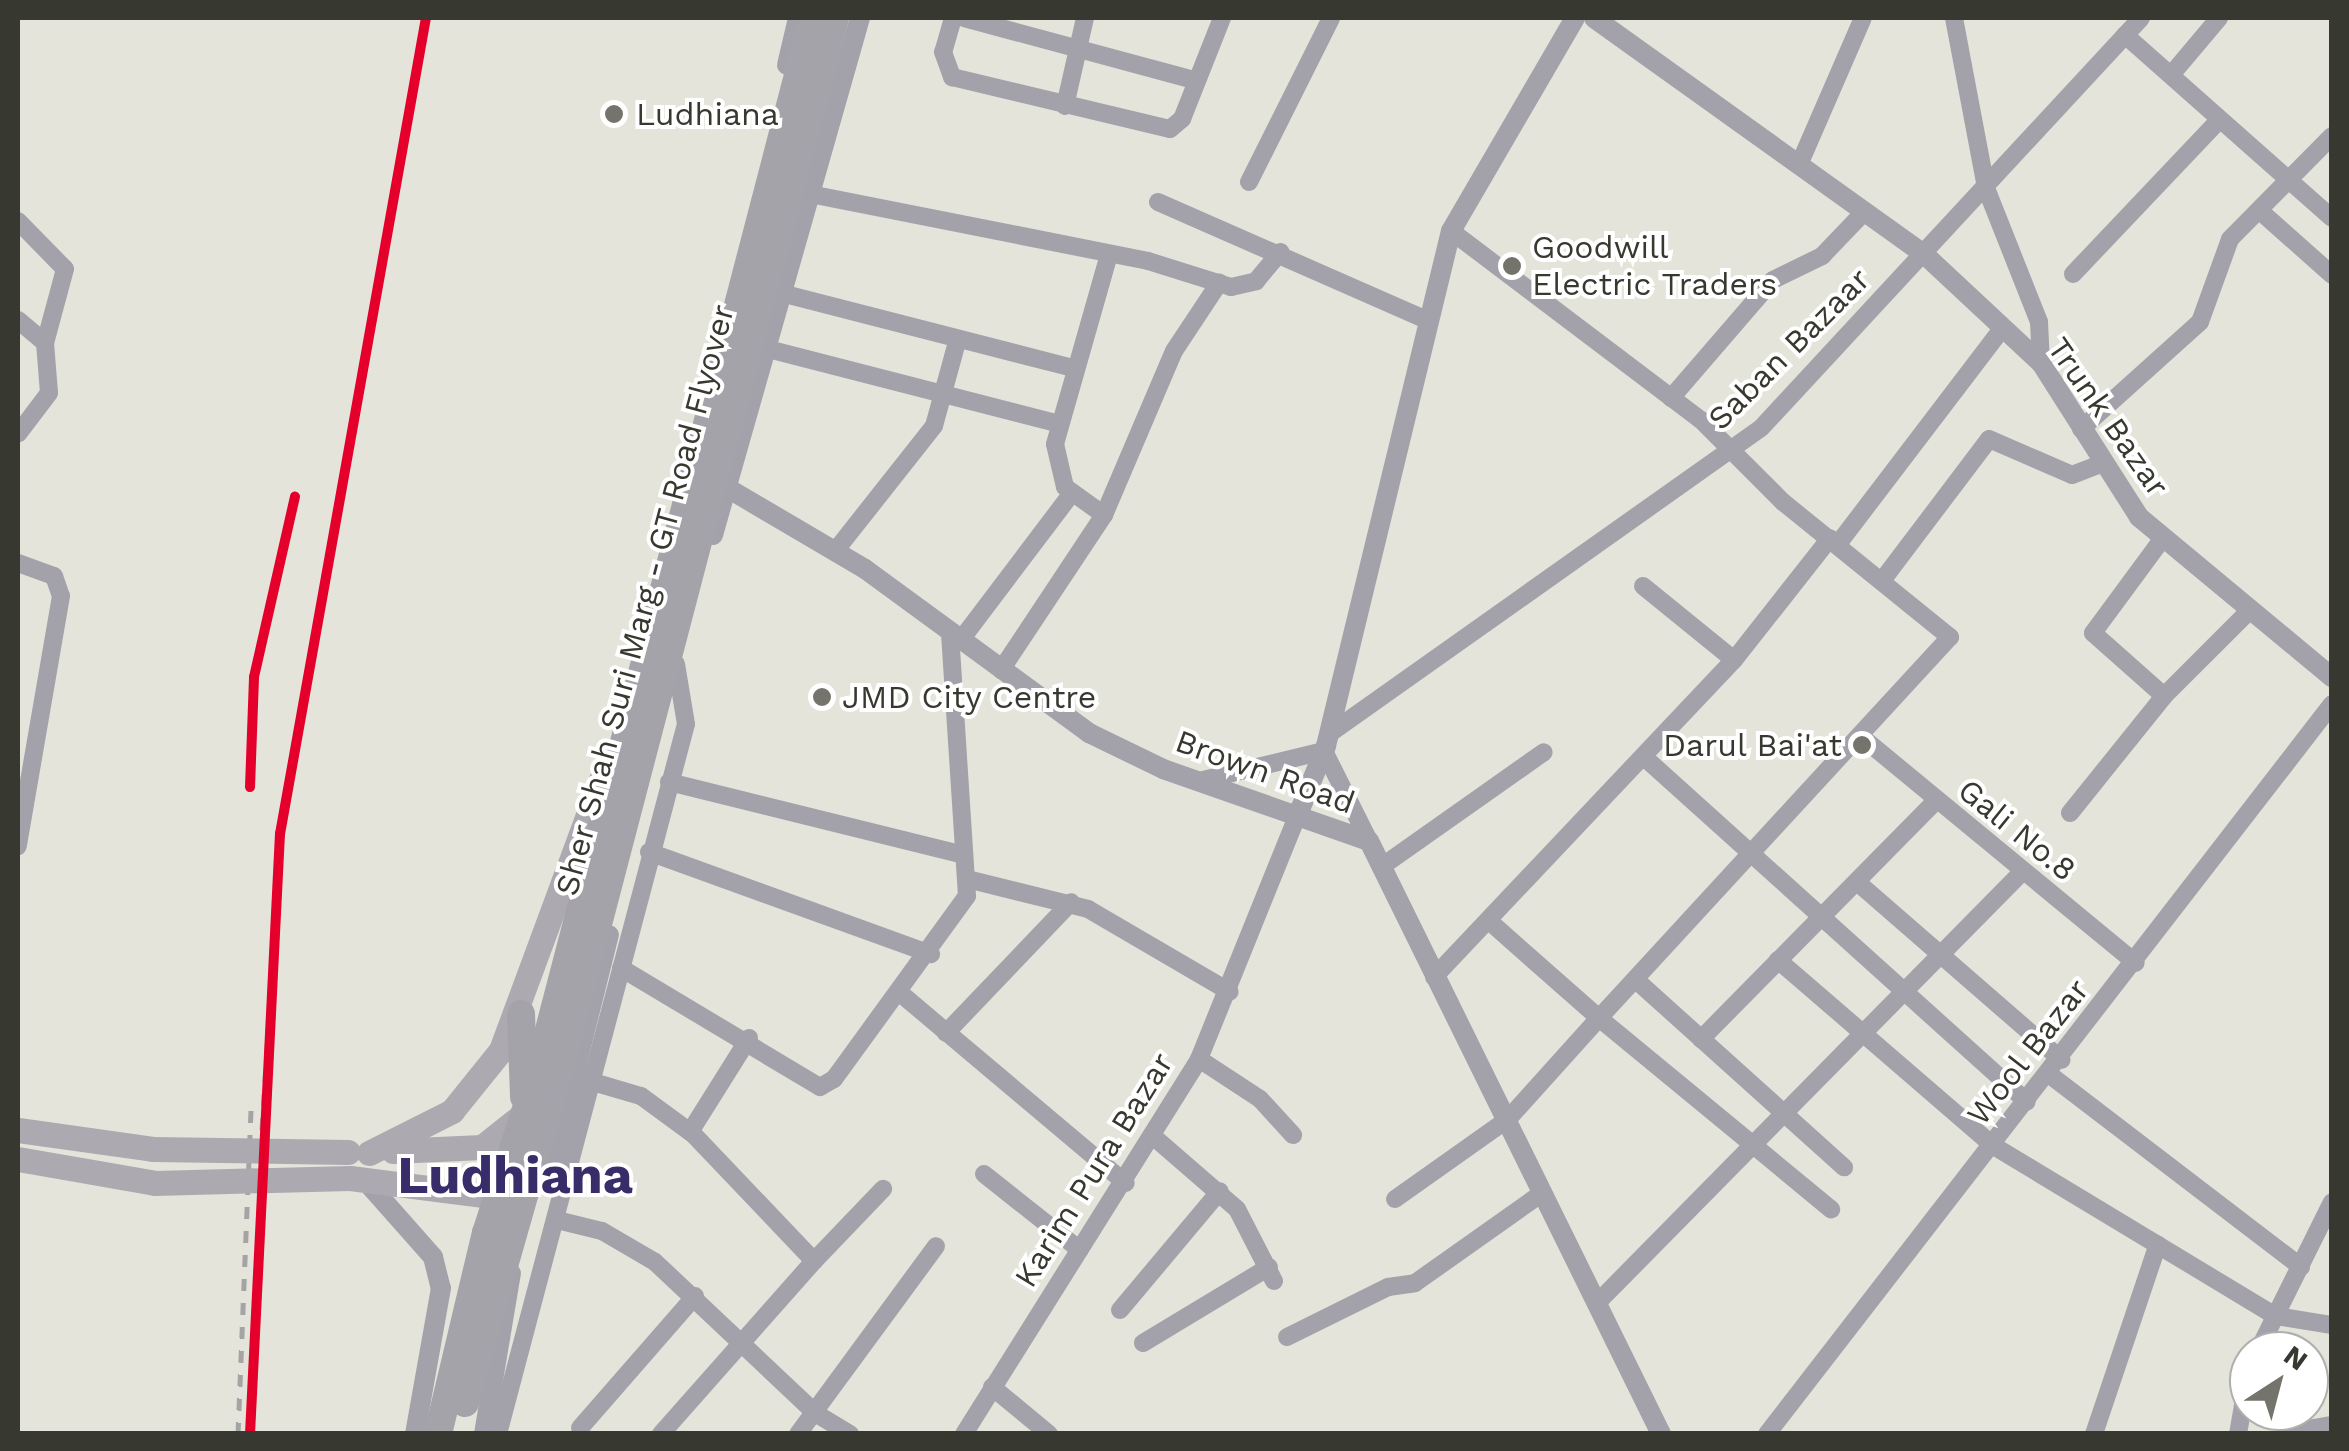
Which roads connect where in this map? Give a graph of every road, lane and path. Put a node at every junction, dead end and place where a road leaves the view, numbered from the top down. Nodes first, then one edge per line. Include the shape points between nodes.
1 (798, 18) edge
2 (813, 18) edge
3 (836, 18) edge
4 (860, 18) edge
5 (953, 18) edge
6 (964, 18) edge
7 (1086, 18) edge
8 (1222, 18) edge
9 (1332, 18) edge
10 (1576, 18) edge
11 (1594, 18) edge
12 (1863, 18) edge
13 (1954, 18) edge
14 (2141, 18) edge
15 (2219, 18) edge
16 (2125, 35) junction
17 (1079, 48) junction
18 (2170, 75) junction
19 (1197, 81) junction
20 (1065, 106) junction
21 (2218, 121) junction
22 (2332, 136) edge
23 (1800, 166) junction
24 (1250, 182) dead end
25 (2288, 183) junction
26 (1986, 188) junction
27 (810, 194) junction
28 (1158, 202) dead end
29 (1865, 211) junction
30 (2260, 211) junction
31 (2329, 212) edge
32 (18, 221) edge
33 (1451, 231) junction
34 (1280, 252) junction
35 (1109, 256) junction
36 (1925, 256) junction
37 (2073, 274) dead end
38 (2332, 275) edge
39 (1219, 283) junction
40 (781, 293) junction
41 (1424, 319) junction
42 (18, 320) edge
43 (2002, 329) junction
44 (956, 342) junction
45 (45, 343) junction
46 (764, 348) junction
47 (2041, 363) junction
48 (1072, 368) junction
49 (1671, 398) junction
50 (945, 401) junction
51 (1060, 424) junction
52 (2081, 429) junction
53 (18, 434) edge
54 (1733, 449) junction
55 (2101, 464) junction
56 (687, 468) junction
57 (729, 484) junction
58 (1072, 493) junction
59 (1104, 515) junction
60 (2163, 538) junction
61 (1834, 541) junction
62 (836, 550) junction
63 (18, 563) edge
64 (1884, 578) junction
65 (1642, 586) dead end
66 (2247, 614) junction
67 (955, 637) junction
68 (1734, 660) junction
69 (676, 664) junction
70 (633, 668) junction
71 (1001, 670) junction
72 (2332, 677) edge
73 (2164, 696) junction
74 (2332, 704) edge
75 (1864, 739) junction
76 (1326, 742) junction
77 (1544, 752) dead end
78 (1644, 757) junction
79 (1203, 780) junction
80 (669, 782) junction
81 (1935, 802) junction
82 (2070, 813) dead end
83 (1298, 817) junction
84 (18, 838) edge
85 (1369, 841) junction
86 (648, 852) junction
87 (964, 855) junction
88 (1751, 860) junction
89 (1381, 867) junction
90 (2020, 874) junction
91 (967, 879) junction
92 (1858, 882) junction
93 (1071, 902) junction
94 (1820, 920) junction
95 (1490, 922) junction
96 (932, 954) junction
97 (1940, 954) junction
98 (1778, 960) junction
99 (2136, 963) junction
100 (621, 968) junction
101 (1434, 977) junction
102 (1636, 980) junction
103 (1230, 992) junction
104 (900, 993) junction
105 (1903, 994) junction
106 (521, 1014) junction
107 (1599, 1018) junction
108 (946, 1033) junction
109 (1863, 1037) junction
110 (749, 1038) junction
111 (1701, 1038) junction
112 (1199, 1059) junction
113 (2056, 1068) junction
114 (593, 1082) junction
115 (2026, 1102) junction
116 (525, 1113) junction
117 (1786, 1114) junction
118 (1508, 1119) junction
119 (18, 1130) edge
120 (690, 1132) junction
121 (1293, 1135) dead end
122 (1155, 1138) junction
123 (1992, 1146) junction
124 (1751, 1149) junction
125 (371, 1152) junction
126 (18, 1158) edge
127 (553, 1159) joint
128 (510, 1162) junction
129 (1844, 1166) dead end
130 (984, 1174) dead end
131 (364, 1179) junction
132 (1126, 1184) junction
133 (883, 1188) dead end
134 (1220, 1191) junction
135 (1542, 1193) junction
136 (512, 1198) junction
137 (1395, 1199) dead end
138 (2332, 1202) edge
139 (1831, 1210) dead end
140 (557, 1220) junction
141 (2158, 1244) junction
142 (936, 1246) dead end
143 (1080, 1250) junction
144 (502, 1253) junction
145 (814, 1261) junction
146 (2301, 1267) junction
147 (695, 1296) junction
148 (1598, 1302) junction
149 (1120, 1310) dead end
150 (2276, 1316) junction
151 (2332, 1325) edge
152 (2268, 1331) edge
153 (1286, 1337) dead end
154 (741, 1340) junction
155 (1143, 1342) dead end
156 (443, 1354) junction
157 (992, 1387) junction
158 (815, 1413) junction
159 (2332, 1426) edge
160 (580, 1428) dead end
161 (415, 1434) edge
162 (438, 1434) edge
163 (458, 1434) edge
164 (484, 1434) edge
165 (498, 1434) edge
166 (661, 1434) edge
167 (798, 1434) edge
168 (850, 1434) edge
169 (964, 1434) edge
170 (1050, 1434) edge
171 (1661, 1434) edge
172 (1767, 1434) edge
173 (2094, 1434) edge
174 (2286, 1434) edge

1 - 56 street
2 - 116 main road, Sher Shah Suri Marg - GT Road Flyover, bridge
3 - 136 main road, Sher Shah Suri Marg - GT Road Flyover, bridge
4 - 27 street
5 - 20 street via 944,52 952,77
6 - 17 street
7 - 17 street
8 - 19 street
9 - 24 street
10 - 33 street
11 - 23 street, Trunk Bazar
12 - 23 street
13 - 26 street
14 - 16 street, Saban Bazaar
15 - 18 street
16 - 18 street
16 - 26 street, Saban Bazaar
17 - 19 street
17 - 20 street
18 - 21 street
19 - 20 street via 1170,129
21 - 25 street
21 - 37 street
22 - 25 street
23 - 29 street, Trunk Bazar
25 - 30 street
25 - 31 street
26 - 36 street, Saban Bazaar
26 - 47 street via 2038,322
27 - 35 street
27 - 40 street
28 - 34 street
29 - 36 street, Trunk Bazar
29 - 49 street via 1822,256 1772,280
30 - 38 street
30 - 52 street via 2226,245 2218,290 2200,322
32 - 45 street via 65,268
33 - 41 street
33 - 49 street
34 - 39 street via 1256,281
34 - 41 street
35 - 39 street
35 - 48 street
36 - 43 street, Trunk Bazar
36 - 54 street, Saban Bazaar
39 - 59 street via 1174,352
40 - 44 street
40 - 46 street
41 - 76 street
42 - 45 street
43 - 47 street, Trunk Bazar
43 - 61 street
44 - 48 street
44 - 50 street
45 - 53 street via 49,393
46 - 50 street
46 - 57 street
47 - 52 street, Trunk Bazar
48 - 51 street
49 - 54 street
50 - 51 street
50 - 62 street via 907,467
51 - 58 street via 1056,463
52 - 55 street, Trunk Bazar
54 - 61 street
54 - 76 street, Saban Bazaar
55 - 60 street, Trunk Bazar
55 - 64 street via 2072,475 1989,438
56 - 57 street, Brown Road
56 - 70 street
57 - 62 street, Brown Road
57 - 69 street
58 - 59 street
58 - 67 street
59 - 71 street
60 - 66 street, Trunk Bazar
60 - 73 street via 2093,633
61 - 64 street
61 - 68 street
62 - 67 street, Brown Road
63 - 84 street via 54,576 61,596
64 - 75 street via 1950,642
65 - 68 street
66 - 72 street, Trunk Bazar
66 - 73 street
67 - 71 street, Brown Road
67 - 87 street
68 - 78 street
69 - 70 street via 654,658
69 - 80 street via 688,704
69 - 127 street
70 - 106 main road
71 - 79 street, Brown Road via 1090,733
73 - 82 street
74 - 99 street, Wool Bazar
75 - 81 street, Gali No.8
75 - 88 street
76 - 79 street
76 - 83 street
76 - 85 street
77 - 89 street
78 - 88 street
78 - 95 street
79 - 83 street, Brown Road
80 - 86 street
80 - 87 street
81 - 90 street, Gali No.8
81 - 92 street
83 - 85 street, Brown Road
83 - 103 street, Karim Pura Bazar
85 - 89 street, Brown Road
86 - 96 street
86 - 100 street
87 - 91 street
88 - 94 street
88 - 102 street
89 - 101 street, Brown Road
90 - 97 street
90 - 99 street, Gali No.8
91 - 93 street
91 - 96 street via 962,908
92 - 94 street
92 - 97 street
93 - 103 street
93 - 108 street
94 - 98 street
94 - 105 street
95 - 101 street
95 - 107 street
96 - 104 street
97 - 105 street
97 - 113 street
98 - 109 street
98 - 111 street
99 - 113 street, Wool Bazar
100 - 110 street
100 - 114 street
101 - 118 street, Brown Road
102 - 107 street
102 - 111 street
103 - 112 street, Karim Pura Bazar
104 - 108 street
104 - 110 street via 825,1086
105 - 109 street
105 - 115 street
106 - 116 main road
106 - 125 main road via 462,1101
107 - 118 street
107 - 124 street
108 - 132 street
109 - 117 street
109 - 123 street
110 - 120 street
111 - 117 street
112 - 121 street via 1260,1099
112 - 122 street, Karim Pura Bazar
113 - 115 street, Wool Bazar
113 - 146 street
114 - 120 street via 652,1102
114 - 140 street
115 - 123 street, Wool Bazar
116 - 125 main road via 482,1147
116 - 128 main road, Sher Shah Suri Marg - GT Road Flyover
117 - 124 street
117 - 129 street
118 - 135 street, Brown Road
118 - 137 street
119 - 125 main road, bridge via 153,1149
120 - 145 street
122 - 132 street, Karim Pura Bazar
122 - 134 street
123 - 141 street
123 - 172 street, Wool Bazar
124 - 139 street
124 - 148 street
125 - 128 main road
126 - 131 main road, bridge via 156,1183
127 - 136 main road
128 - 136 main road, Sher Shah Suri Marg - GT Road Flyover
130 - 143 street
131 - 136 main road
131 - 156 street via 434,1257
132 - 143 street, Karim Pura Bazar
133 - 145 street
134 - 149 street
134 - 155 street via 1271,1274
135 - 148 street, Brown Road
135 - 153 street via 1415,1283 1388,1286
136 - 144 main road
136 - 156 main road
138 - 146 street
140 - 147 street via 625,1242
140 - 165 street
141 - 150 street
141 - 173 street
142 - 158 street
143 - 157 street, Karim Pura Bazar
144 - 163 main road
144 - 164 street via 510,1294
145 - 154 street
146 - 150 street
147 - 154 street
147 - 160 street
148 - 171 street, Brown Road
150 - 151 street
150 - 152 street
154 - 158 street
154 - 166 street
156 - 161 street
156 - 162 main road
157 - 169 street, Karim Pura Bazar
157 - 170 street
158 - 167 street
158 - 168 street
159 - 174 street

